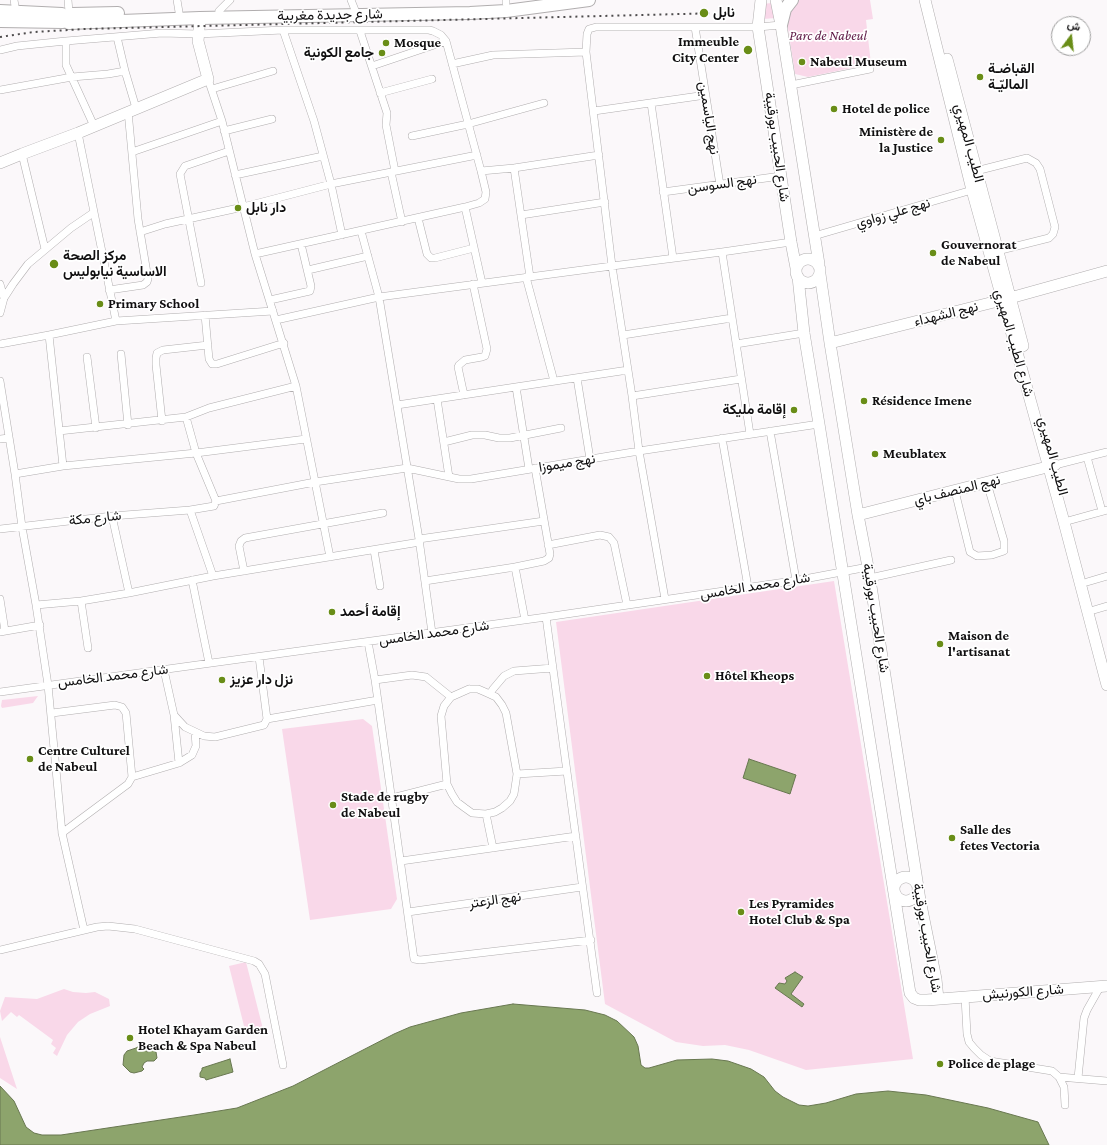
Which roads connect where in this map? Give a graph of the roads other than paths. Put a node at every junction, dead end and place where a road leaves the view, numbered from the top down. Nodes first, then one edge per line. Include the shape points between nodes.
1 (230, 0) edge
2 (527, 0) edge
3 (589, 0) edge
4 (761, 0) edge
5 (776, 0) edge
6 (792, 0) edge
7 (925, 0) edge
8 (932, 0) edge
9 (506, 1) edge
10 (13, 3) edge
11 (178, 6) edge
12 (354, 7) edge
13 (219, 10) junction
14 (0, 11) edge
15 (67, 14) edge
16 (200, 18) junction
17 (0, 21) edge
18 (781, 25) junction
19 (695, 27) junction
20 (758, 27) junction
21 (283, 30) junction
22 (360, 31) junction
23 (198, 34) junction
24 (117, 37) junction
25 (66, 41) junction
26 (446, 41) junction
27 (0, 50) edge
28 (586, 52) junction
29 (452, 64) junction
30 (372, 66) junction
31 (870, 69) dead end
32 (125, 71) junction
33 (273, 71) dead end
34 (72, 77) junction
35 (432, 79) dead end
36 (210, 84) junction
37 (791, 85) junction
38 (0, 90) edge
39 (380, 93) junction
40 (706, 95) junction
41 (544, 103) dead end
42 (651, 103) junction
43 (132, 110) junction
44 (594, 111) junction
45 (272, 119) dead end
46 (222, 121) junction
47 (468, 124) junction
48 (94, 126) junction
49 (224, 131) junction
50 (78, 133) junction
51 (412, 136) dead end
52 (229, 151) junction
53 (132, 152) junction
54 (22, 154) junction
55 (477, 155) junction
56 (599, 155) junction
57 (323, 156) junction
58 (0, 164) edge
59 (514, 168) junction
60 (481, 171) junction
61 (976, 171) junction
62 (393, 172) junction
63 (235, 175) junction
64 (781, 176) junction
65 (331, 184) junction
66 (720, 185) junction
67 (972, 190) junction
68 (663, 192) junction
69 (604, 202) junction
70 (243, 206) junction
71 (465, 207) junction
72 (93, 213) junction
73 (521, 216) junction
74 (188, 218) junction
75 (418, 218) junction
76 (402, 222) junction
77 (361, 231) junction
78 (140, 232) junction
79 (342, 235) junction
80 (814, 236) junction
81 (790, 242) junction
82 (301, 244) junction
83 (474, 248) junction
84 (45, 250) junction
85 (998, 251) junction
86 (722, 252) junction
87 (255, 254) junction
88 (368, 256) junction
89 (673, 258) junction
90 (612, 266) junction
91 (819, 269) junction
92 (308, 270) junction
93 (1107, 271) edge
94 (797, 272) junction
95 (528, 277) junction
96 (201, 283) dead end
97 (482, 283) junction
98 (0, 284) edge
99 (473, 284) junction
100 (109, 290) junction
101 (378, 297) junction
102 (4, 298) junction
103 (1006, 299) junction
104 (270, 300) junction
105 (274, 311) junction
106 (0, 313) edge
107 (205, 315) junction
108 (732, 318) junction
109 (276, 320) junction
110 (116, 321) junction
111 (804, 333) junction
112 (49, 335) junction
113 (623, 335) junction
114 (830, 343) junction
115 (0, 344) edge
116 (284, 344) junction
117 (736, 344) junction
118 (208, 345) junction
119 (121, 354) dead end
120 (87, 357) dead end
121 (628, 370) junction
122 (578, 378) junction
123 (741, 379) junction
124 (0, 381) edge
125 (554, 381) junction
126 (296, 386) junction
127 (516, 387) junction
128 (464, 395) junction
129 (632, 396) junction
130 (437, 398) junction
131 (396, 404) junction
132 (186, 417) junction
133 (162, 421) junction
134 (128, 424) junction
135 (819, 424) junction
136 (96, 428) junction
137 (561, 428) dead end
138 (59, 431) junction
139 (770, 431) junction
140 (750, 434) junction
141 (523, 436) junction
142 (9, 438) junction
143 (306, 438) junction
144 (722, 438) junction
145 (0, 439) edge
146 (444, 442) junction
147 (639, 451) junction
148 (1107, 452) edge
149 (196, 453) junction
150 (1087, 457) junction
151 (590, 459) junction
152 (63, 466) junction
153 (1052, 466) junction
154 (407, 468) junction
155 (532, 469) junction
156 (15, 474) junction
157 (449, 477) junction
158 (315, 482) junction
159 (987, 483) junction
160 (955, 491) junction
161 (216, 502) junction
162 (190, 510) junction
163 (1105, 511) edge
164 (382, 513) dead end
165 (858, 514) junction
166 (112, 516) junction
167 (544, 521) junction
168 (1068, 521) junction
169 (324, 525) junction
170 (22, 527) junction
171 (0, 529) edge
172 (419, 541) junction
173 (548, 544) junction
174 (374, 550) junction
175 (330, 557) junction
176 (951, 560) dead end
177 (515, 567) junction
178 (868, 567) junction
179 (244, 571) junction
180 (842, 572) junction
181 (213, 576) junction
182 (1107, 576) edge
183 (870, 578) junction
184 (192, 580) junction
185 (796, 580) junction
186 (425, 581) junction
187 (1087, 582) junction
188 (380, 586) dead end
189 (748, 587) junction
190 (129, 593) junction
191 (0, 599) edge
192 (664, 599) junction
193 (81, 601) junction
194 (36, 605) junction
195 (627, 605) junction
196 (1107, 606) edge
197 (1091, 610) junction
198 (546, 617) junction
199 (525, 620) junction
200 (40, 625) junction
201 (2, 632) edge
202 (432, 633) junction
203 (368, 642) junction
204 (88, 648) dead end
205 (259, 657) junction
206 (1107, 657) edge
207 (209, 663) junction
208 (552, 668) junction
209 (164, 670) junction
210 (1106, 679) edge
211 (375, 680) junction
212 (48, 685) junction
213 (0, 691) edge
214 (490, 694) junction
215 (451, 697) junction
216 (378, 700) junction
217 (52, 713) junction
218 (174, 715) junction
219 (267, 719) junction
220 (195, 732) junction
221 (179, 763) junction
222 (567, 771) junction
223 (517, 774) junction
224 (132, 777) junction
225 (447, 784) junction
226 (392, 798) junction
227 (486, 814) junction
228 (62, 833) junction
229 (576, 836) junction
230 (493, 848) junction
231 (401, 861) junction
232 (582, 887) junction
233 (918, 887) junction
234 (894, 891) junction
235 (408, 912) junction
236 (84, 930) junction
237 (591, 940) junction
238 (0, 950) edge
239 (1104, 986) edge
240 (597, 993) dead end
241 (965, 997) junction
242 (938, 999) junction
243 (283, 1065) dead end
244 (1059, 1077) junction
245 (1078, 1078) junction
246 (1107, 1081) edge
247 (1065, 1105) dead end

1 - 13 street
2 - 9 main road, شارع جديدة مغربية
3 - 12 main road, شارع جديدة مغربية via 470,13
4 - 20 street, شارع الحبيب بورقيبة
5 - 18 street, شارع الحبيب بورقيبة
6 - 18 main road via 785,9
7 - 67 street, شارع الطيب المهيري
8 - 61 street, الطيب المهيري
9 - 12 main road, شارع جديدة مغربية
10 - 14 main road
10 - 15 main road
11 - 13 main road, شارع جديدة مغربية
11 - 15 main road, شارع جديدة مغربية
12 - 13 main road, شارع جديدة مغربية
12 - 16 main road, شارع جديدة مغربية
15 - 16 main road, شارع جديدة مغربية
15 - 17 main road
16 - 23 street
18 - 20 street
18 - 37 street, شارع الحبيب بورقيبة
19 - 20 street
19 - 28 street via 593,28 589,29 587,34
19 - 40 street, نهج الياسمين
20 - 64 street, شارع الحبيب بورقيبة
21 - 22 street
21 - 23 street
21 - 57 street via 314,121
22 - 26 street via 429,30 437,32
22 - 30 street
23 - 24 street via 162,33
23 - 36 street via 199,48
24 - 25 street
24 - 32 street
25 - 27 street
25 - 34 street via 66,65
26 - 29 street
26 - 30 street
28 - 29 street via 493,55
28 - 44 street
29 - 47 street
30 - 39 street
31 - 37 street
32 - 34 street
32 - 43 street
33 - 36 street
34 - 38 street
34 - 48 street
35 - 39 street
36 - 43 street
36 - 46 street
37 - 80 street, شارع الحبيب بورقيبة
39 - 62 street via 387,113 386,125
40 - 42 street
40 - 66 street, نهج الياسمين
41 - 47 street
42 - 44 street
42 - 68 street
43 - 48 street
43 - 53 street
44 - 56 street
45 - 49 street
46 - 49 street
46 - 53 street
47 - 51 street
47 - 55 street
48 - 50 street
49 - 52 street
50 - 54 street
50 - 72 street
52 - 63 street
52 - 74 street via 191,163 181,171
53 - 78 street
54 - 58 street
54 - 84 street
55 - 60 street
55 - 62 street
56 - 59 street
56 - 69 street
57 - 63 street
57 - 65 street
59 - 60 street
59 - 73 street
60 - 71 street via 485,199
61 - 85 street, الطيب المهيري
61 - 85 street via 1027,158 1040,169 1054,227 1053,234 1049,238
62 - 65 street
62 - 76 street
63 - 70 street
64 - 66 street, نهج السوسن
64 - 81 street, شارع الحبيب بورقيبة
65 - 70 street
65 - 79 street
66 - 68 street, نهج السوسن
67 - 80 street, نهج علي زواوي
67 - 103 street, شارع الطيب المهيري
68 - 89 street
69 - 73 street
69 - 90 street
70 - 74 street
70 - 87 street
71 - 75 street
71 - 83 street
72 - 84 street
72 - 100 street
73 - 95 street
74 - 78 street
74 - 96 street
75 - 76 street
75 - 83 street via 431,258
76 - 77 street
77 - 79 street
77 - 88 street
78 - 100 street via 148,274 147,282
79 - 82 street
80 - 91 street, شارع الحبيب بورقيبة
81 - 86 street
81 - 94 street, شارع الحبيب بورقيبة
82 - 87 street
82 - 92 street
83 - 97 street
84 - 102 street via 28,264
85 - 103 street, الطيب المهيري
86 - 89 street
86 - 108 street
87 - 104 street
88 - 92 street
88 - 101 street
89 - 90 street
90 - 95 street
90 - 113 street
91 - 94 street via 811,259 806,258 802,260
91 - 94 street via 815,281 810,283 805,283
91 - 114 street, شارع الحبيب بورقيبة
92 - 104 street via 310,291
93 - 103 street, نهج الشهداء
94 - 111 street, شارع الحبيب بورقيبة
95 - 97 street
95 - 125 street
97 - 99 street
98 - 102 street
99 - 101 street
99 - 128 street via 487,349 485,356 465,360 459,364
100 - 110 street
101 - 109 street
101 - 131 street
102 - 106 street
103 - 114 street, نهج الشهداء
103 - 153 street, شارع الطيب المهيري
104 - 105 street
105 - 107 street
105 - 109 street
107 - 110 street
107 - 118 street
108 - 113 street
108 - 117 street
109 - 116 street
110 - 112 street
111 - 117 street
111 - 135 street, شارع الحبيب بورقيبة
112 - 115 street
112 - 138 street
113 - 121 street
114 - 165 street, شارع الحبيب بورقيبة
116 - 118 street via 214,365 209,362
116 - 126 street
117 - 123 street
118 - 133 street via 163,350 157,353
119 - 134 street
120 - 136 street
121 - 122 street
121 - 129 street
122 - 125 street
122 - 151 street
123 - 129 street
123 - 140 street
124 - 142 street
125 - 127 street
126 - 132 street via 209,408
126 - 143 street
127 - 128 street
127 - 141 street
128 - 130 street
129 - 147 street
130 - 131 street
130 - 146 street
131 - 154 street
132 - 133 street
132 - 149 street
133 - 134 street
134 - 136 street
135 - 139 street, نهج ميموزا
135 - 180 street, شارع الحبيب بورقيبة
136 - 138 street
137 - 141 street
138 - 152 street
139 - 140 street, نهج ميموزا
139 - 185 street
140 - 144 street, نهج ميموزا
141 - 146 street via 499,438 472,435
141 - 155 street
142 - 145 street
142 - 156 street
143 - 149 street
143 - 158 street
144 - 147 street, نهج ميموزا
144 - 189 street
146 - 157 street
147 - 151 street, نهج ميموزا
147 - 192 street
148 - 150 street
149 - 152 street
149 - 161 street
150 - 153 street
150 - 163 street
151 - 155 street, نهج ميموزا
152 - 156 street
153 - 159 street, نهج المنصف باي
153 - 168 street, شارع الطيب المهيري
154 - 157 street, نهج ميموزا
154 - 158 street, نهج ميموزا
154 - 172 street
155 - 157 street, نهج ميموزا via 471,479
155 - 167 street
156 - 170 street
158 - 161 street, نهج ميموزا
158 - 169 street
159 - 160 street, نهج المنصف باي
159 - 160 street via 1004,541 1004,551 992,555 981,556 970,552
160 - 165 street, نهج المنصف باي
161 - 162 street, شارع مكة via 214,506
162 - 166 street, شارع مكة
162 - 181 street
163 - 168 street
164 - 169 street
165 - 178 street, شارع الحبيب بورقيبة
166 - 170 street, شارع مكة
166 - 190 street
167 - 172 street
167 - 173 street
168 - 187 street
168 - 197 street, شارع الطيب المهيري
169 - 175 street
169 - 179 street via 245,538 239,546
170 - 171 street, شارع مكة
170 - 194 street
172 - 174 street
172 - 186 street
173 - 177 street via 548,560
173 - 195 street via 600,535 609,537 614,544
174 - 175 street
174 - 188 street
175 - 179 street
176 - 183 street
177 - 186 street
177 - 199 street
178 - 180 street, شارع محمد الخامس
178 - 183 street, شارع الحبيب بورقيبة
179 - 181 street
180 - 185 street, شارع محمد الخامس
180 - 234 street, شارع الحبيب بورقيبة
181 - 184 street
182 - 187 street
183 - 233 street, شارع الحبيب بورقيبة
184 - 190 street
184 - 207 street
185 - 189 street, شارع محمد الخامس
186 - 202 street
187 - 197 street
189 - 192 street, شارع محمد الخامس
190 - 193 street
191 - 201 street
192 - 195 street, شارع محمد الخامس
193 - 194 street
193 - 204 street
194 - 200 street
195 - 198 street, شارع محمد الخامس
196 - 197 street
197 - 206 street
197 - 210 street, شارع الطيب المهيري
198 - 199 street, شارع محمد الخامس
198 - 208 street
199 - 202 street, شارع محمد الخامس
200 - 201 street
200 - 212 street
202 - 203 street, شارع محمد الخامس
203 - 205 street, شارع محمد الخامس
203 - 211 street
205 - 207 street, شارع محمد الخامس
205 - 219 street
207 - 209 street, شارع محمد الخامس
208 - 214 street via 514,671 504,676
208 - 222 street
209 - 212 street, شارع محمد الخامس
209 - 218 street
211 - 215 street via 412,675 426,677
211 - 216 street
212 - 213 street, شارع محمد الخامس
212 - 217 street
214 - 215 street via 478,689 468,689
214 - 223 street via 496,697 506,713
215 - 225 street via 444,706 441,716
216 - 219 street
216 - 226 street
217 - 224 street via 115,705 122,707 126,713
217 - 228 street
218 - 220 street via 185,727
218 - 221 street
219 - 220 street via 264,725 215,737
220 - 221 street via 196,746 192,755
221 - 224 street
222 - 223 street
222 - 229 street
223 - 227 street via 514,794 510,801 499,810
224 - 228 street via 128,784
225 - 226 street
225 - 227 street via 465,808 472,813
226 - 231 street
227 - 230 street
228 - 236 street
229 - 230 street
229 - 232 street
230 - 231 street
231 - 235 street
232 - 235 street, نهج الزعتر
232 - 237 street
233 - 234 street via 916,896 908,901 899,899
233 - 234 street via 913,879 904,877 896,882
233 - 242 street, شارع الحبيب بورقيبة
234 - 242 street, شارع الحبيب بورقيبة via 909,989 919,1000
235 - 237 street via 413,957 416,960
236 - 238 street
236 - 243 street via 108,926 135,929 246,958 259,964 265,974
237 - 240 street
239 - 241 street, شارع الكورنيش
239 - 245 street via 1084,1018
241 - 242 street, شارع الكورنيش
241 - 244 street via 969,1042 981,1055 990,1061 1052,1071
244 - 245 street
244 - 247 street via 1064,1087
245 - 246 street

